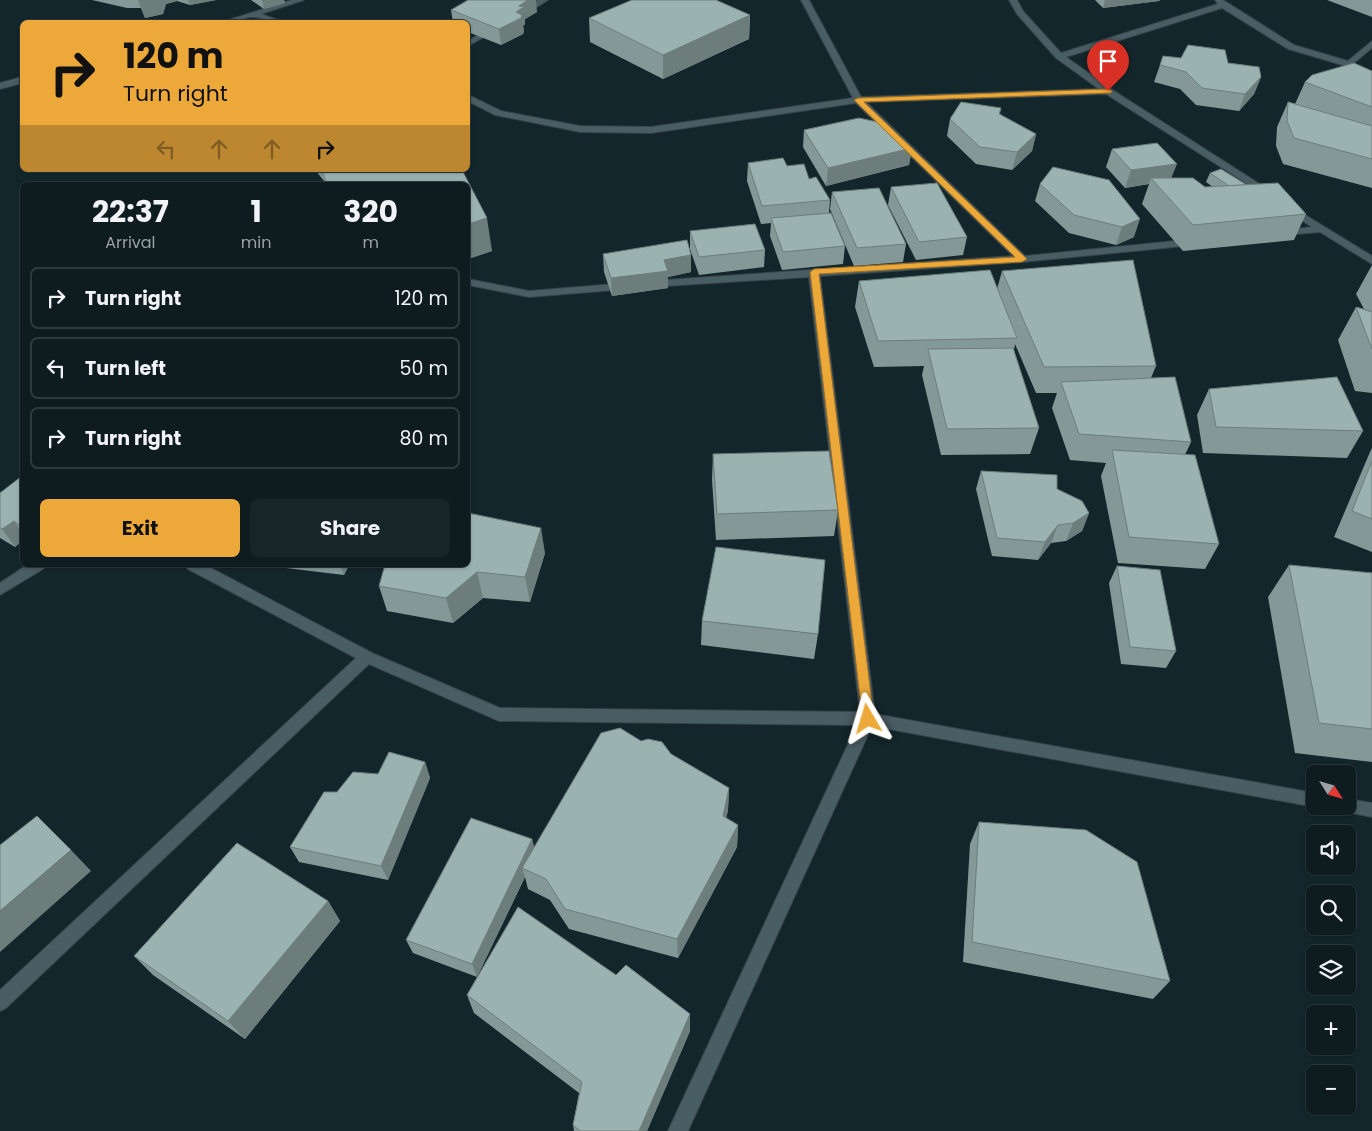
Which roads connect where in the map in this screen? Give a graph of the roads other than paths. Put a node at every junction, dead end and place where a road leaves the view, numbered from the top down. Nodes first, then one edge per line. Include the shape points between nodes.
1 (300, 0) edge
2 (544, 0) edge
3 (805, 0) edge
4 (1013, 0) edge
5 (1221, 2) edge
6 (252, 14) junction
7 (232, 20) edge
8 (269, 20) edge
9 (510, 20) edge
10 (502, 25) edge
11 (470, 43) edge
12 (1372, 44) edge
13 (1059, 56) junction
14 (20, 81) edge
15 (0, 86) edge
16 (1108, 91) junction
17 (470, 99) edge
18 (858, 100) junction
19 (1322, 229) junction
20 (1264, 235) edge
21 (1206, 241) edge
22 (1022, 259) junction
23 (1372, 261) edge
24 (814, 272) junction
25 (470, 282) edge
26 (35, 567) edge
27 (197, 567) edge
28 (0, 590) edge
29 (367, 658) junction
30 (868, 719) junction
31 (1306, 798) edge
32 (1356, 807) edge
33 (1372, 810) edge
34 (0, 1002) edge
35 (678, 1131) edge

1 - 6 street
2 - 9 street
3 - 18 street
4 - 13 street
5 - 12 street via 1291,47 1349,64
5 - 13 street
6 - 7 street
6 - 8 street
10 - 11 street
13 - 16 street
14 - 15 street
16 - 18 street
16 - 19 street
17 - 18 street via 498,113 580,129 651,130
18 - 22 street
19 - 20 street
19 - 23 street
21 - 22 street
22 - 24 street
24 - 25 street via 529,294
24 - 30 street
26 - 28 street
27 - 29 street
29 - 30 street via 499,714
29 - 34 street
30 - 31 street
30 - 35 street
32 - 33 street

